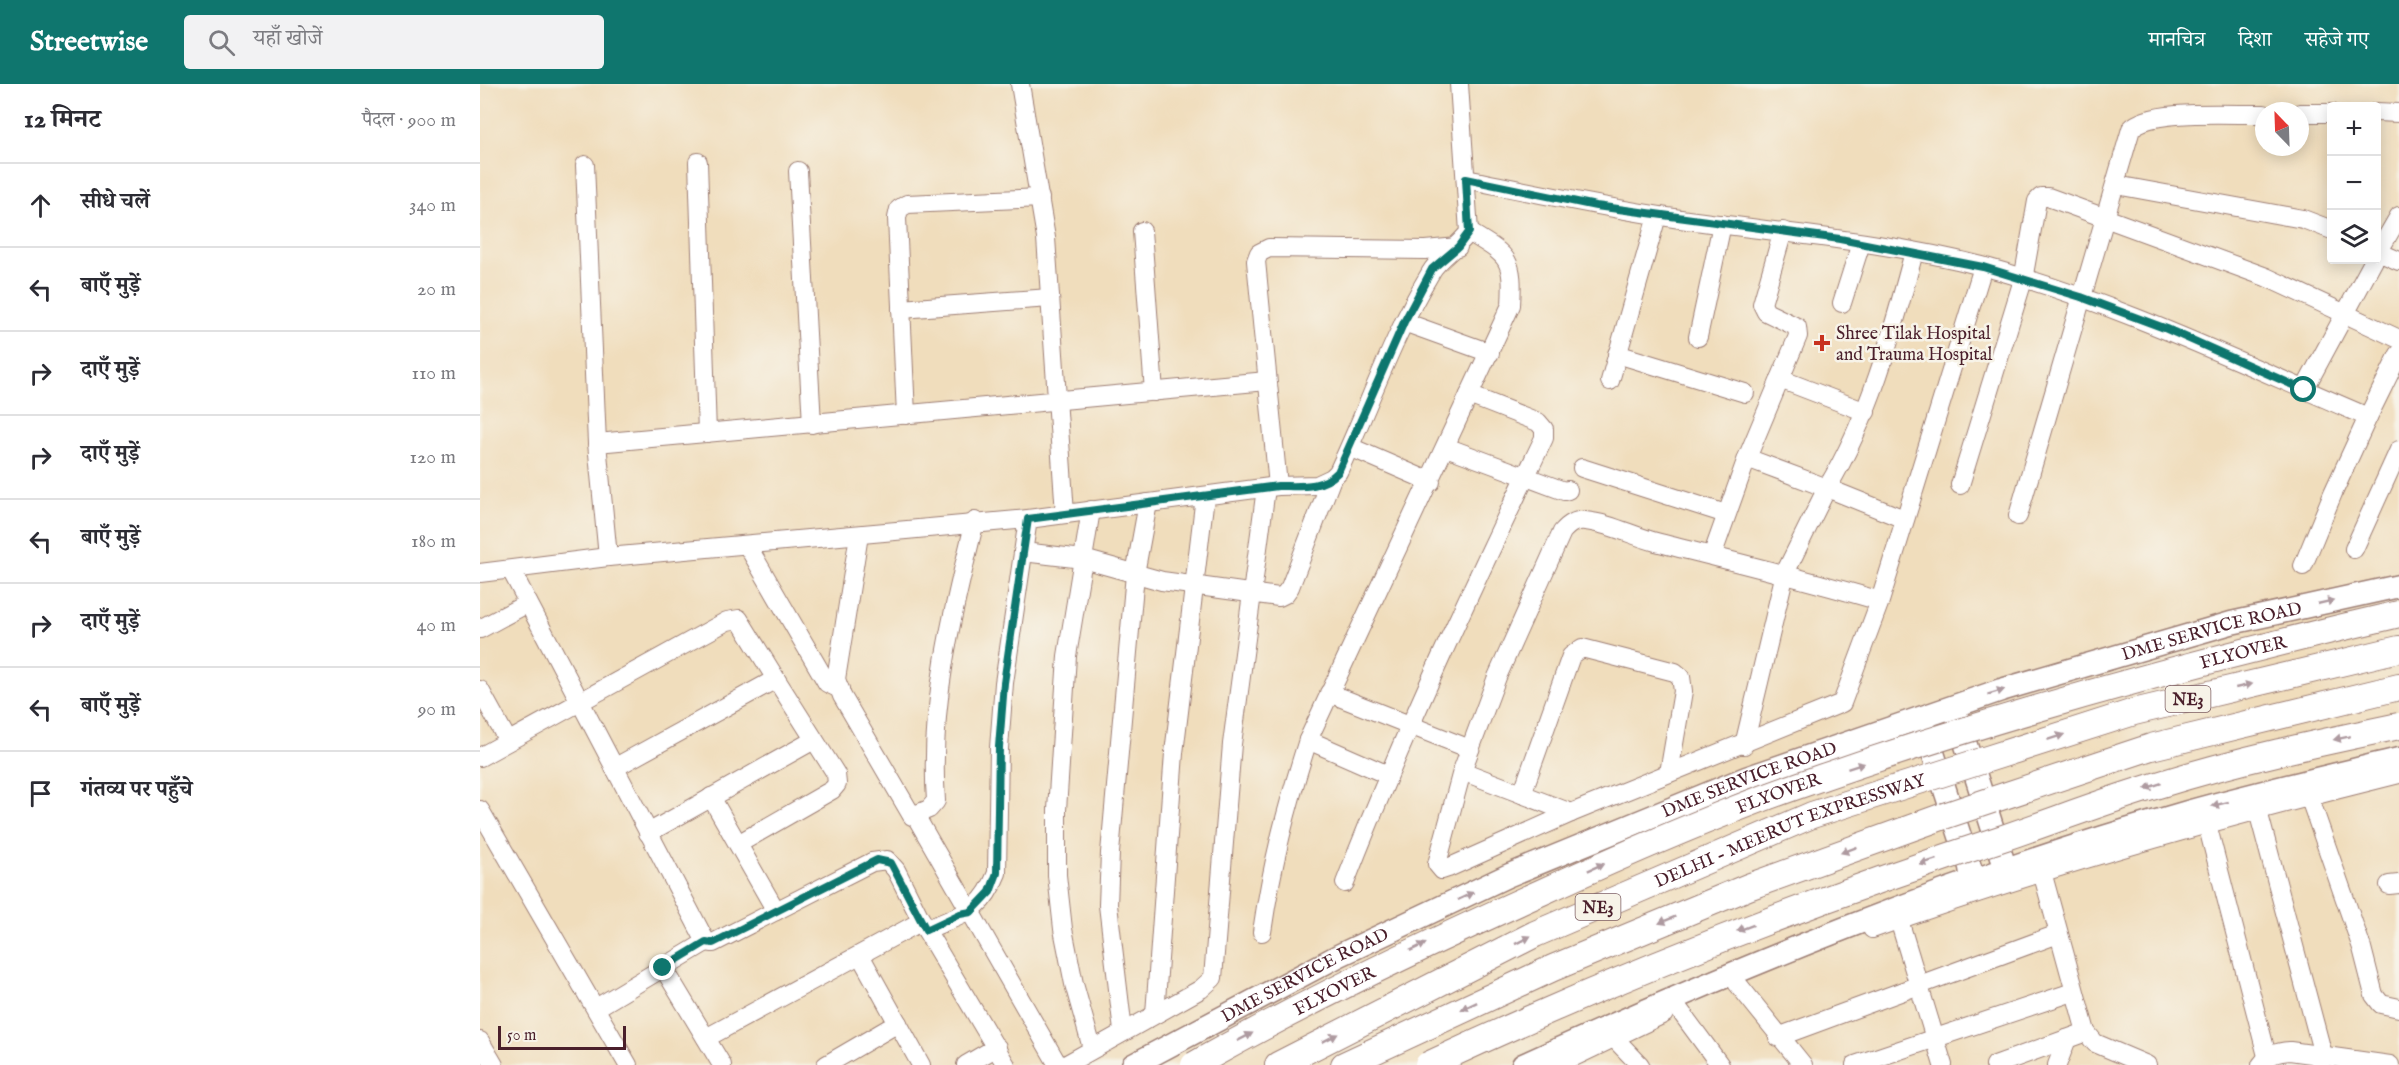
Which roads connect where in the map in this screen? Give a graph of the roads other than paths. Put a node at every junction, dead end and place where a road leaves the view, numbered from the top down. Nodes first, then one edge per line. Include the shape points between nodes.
1 (1020, 84) edge
2 (1459, 84) edge
3 (2381, 112) edge
4 (2399, 112) edge
5 (2309, 113) edge
6 (2327, 113) edge
7 (2255, 114) edge
8 (698, 162) dead end
9 (585, 165) dead end
10 (798, 171) dead end
11 (1466, 179) junction
12 (2116, 186) junction
13 (1040, 198) junction
14 (1657, 216) junction
15 (2399, 216) edge
16 (2107, 219) junction
17 (1722, 224) junction
18 (2327, 229) edge
19 (1142, 231) dead end
20 (1784, 231) junction
21 (1463, 240) junction
22 (1861, 243) junction
23 (2381, 248) edge
24 (1914, 252) junction
25 (2381, 256) edge
26 (2399, 261) edge
27 (2372, 264) edge
28 (1983, 267) junction
29 (2022, 280) junction
30 (2081, 297) junction
31 (1050, 298) junction
32 (1842, 303) dead end
33 (901, 309) junction
34 (2344, 314) junction
35 (1404, 322) junction
36 (1698, 337) dead end
37 (2399, 339) edge
38 (1490, 353) junction
39 (1617, 354) junction
40 (2399, 354) edge
41 (1780, 379) junction
42 (1267, 381) junction
43 (1610, 381) dead end
44 (2304, 390) junction
45 (1154, 392) junction
46 (1745, 393) dead end
47 (1469, 395) junction
48 (1057, 402) junction
49 (1866, 411) junction
50 (906, 415) junction
51 (2368, 417) junction
52 (812, 424) junction
53 (707, 433) junction
54 (597, 443) junction
55 (1350, 447) junction
56 (1446, 447) junction
57 (2399, 450) edge
58 (1747, 458) junction
59 (1582, 468) dead end
60 (1525, 477) junction
61 (1332, 478) junction
62 (1431, 482) junction
63 (1960, 485) dead end
64 (1272, 487) junction
65 (1827, 488) junction
66 (1568, 490) dead end
67 (1205, 495) junction
68 (1148, 503) junction
69 (1091, 510) junction
70 (1065, 514) junction
71 (1726, 514) junction
72 (2018, 516) dead end
73 (1028, 519) junction
74 (1904, 519) junction
75 (975, 522) junction
76 (859, 535) junction
77 (747, 545) junction
78 (2354, 549) dead end
79 (1023, 552) junction
80 (1712, 556) junction
81 (608, 557) junction
82 (1083, 559) junction
83 (2303, 566) dead end
84 (511, 570) junction
85 (480, 573) edge
86 (1785, 573) junction
87 (1135, 574) junction
88 (1195, 586) junction
89 (2399, 586) edge
90 (1251, 594) junction
91 (1880, 601) junction
92 (528, 603) junction
93 (2399, 614) edge
94 (480, 629) edge
95 (2399, 648) edge
96 (776, 679) junction
97 (2399, 687) edge
98 (840, 689) junction
99 (480, 690) edge
100 (1329, 693) junction
101 (579, 702) junction
102 (1953, 705) junction
103 (1920, 716) junction
104 (1411, 726) junction
105 (2399, 726) edge
106 (814, 740) junction
107 (1308, 740) junction
108 (508, 741) junction
109 (1744, 745) junction
110 (1470, 749) junction
111 (480, 757) edge
112 (2399, 759) edge
113 (614, 768) junction
114 (1462, 771) junction
115 (1669, 773) junction
116 (2399, 774) edge
117 (1388, 775) junction
118 (1522, 794) junction
119 (2309, 796) junction
120 (711, 797) junction
121 (480, 810) edge
122 (2258, 811) junction
123 (1571, 813) junction
124 (915, 815) junction
125 (2206, 824) junction
126 (648, 833) junction
127 (738, 844) junction
128 (2006, 870) junction
129 (2042, 872) junction
130 (1972, 882) junction
131 (1345, 883) dead end
132 (776, 911) junction
133 (971, 912) junction
134 (1899, 920) junction
135 (924, 925) junction
136 (1262, 932) dead end
137 (2058, 934) junction
138 (706, 942) junction
139 (860, 955) junction
140 (663, 968) junction
141 (1737, 983) junction
142 (1919, 984) junction
143 (2073, 992) junction
144 (596, 1008) junction
145 (1678, 1008) junction
146 (2399, 1008) edge
147 (1155, 1014) junction
148 (898, 1023) junction
149 (1123, 1031) junction
150 (2086, 1032) junction
151 (1778, 1037) junction
152 (1933, 1037) junction
153 (706, 1038) junction
154 (1614, 1038) junction
155 (2067, 1039) junction
156 (480, 1041) edge
157 (997, 1047) junction
158 (1092, 1048) junction
159 (2321, 1060) edge
160 (2264, 1061) edge
161 (1557, 1062) edge
162 (2382, 1064) edge
163 (494, 1065) edge
164 (628, 1065) edge
165 (722, 1065) edge
166 (826, 1065) edge
167 (921, 1065) edge
168 (966, 1065) edge
169 (1006, 1065) edge
170 (1058, 1065) edge
171 (1065, 1065) edge
172 (1133, 1065) edge
173 (1194, 1065) edge
174 (1278, 1065) edge
175 (1344, 1065) edge
176 (1428, 1065) edge
177 (1523, 1065) edge
178 (1640, 1065) edge
179 (1720, 1065) edge
180 (1803, 1065) edge
181 (1855, 1065) edge
182 (1943, 1065) edge
183 (1995, 1065) edge
184 (2056, 1065) edge
185 (2147, 1065) edge

1 - 13 street
2 - 11 street
3 - 4 street
5 - 6 street
7 - 12 street via 2161,116 2137,123 2131,129
8 - 53 street
9 - 54 street
10 - 52 street
11 - 14 street
11 - 21 street
12 - 16 street
12 - 18 street via 2291,217
13 - 31 street
13 - 33 street via 907,204 899,209
14 - 17 street
14 - 39 street
15 - 23 street
16 - 29 street via 2041,197 2037,201
16 - 30 street
16 - 34 street via 2266,277
17 - 20 street
17 - 36 street
19 - 45 street
20 - 22 street
20 - 41 street via 1762,304 1767,312 1799,331
21 - 35 street via 1432,269
21 - 38 street via 1504,253 1513,276 1511,305
21 - 42 street via 1425,250 1269,248 1259,253 1256,261
22 - 24 street
22 - 32 street
24 - 28 street
24 - 49 street
25 - 26 street
27 - 34 street
28 - 29 street
28 - 74 street
29 - 30 street
29 - 63 street
30 - 44 street via 2167,329
30 - 72 street
31 - 33 street
31 - 48 street
33 - 50 street
34 - 37 street
34 - 44 street
35 - 38 street
35 - 55 street
38 - 47 street
39 - 43 street
39 - 46 street
40 - 51 street
41 - 49 street
41 - 58 street
42 - 45 street
42 - 64 street
44 - 51 street
45 - 48 street
47 - 56 street
47 - 60 street via 1538,422 1544,429 1544,438
48 - 50 street
48 - 70 street
49 - 65 street
50 - 52 street
51 - 83 street
52 - 53 street
53 - 54 street
54 - 81 street
55 - 61 street
55 - 62 street
56 - 60 street
56 - 62 street
57 - 78 street
58 - 65 street
58 - 71 street
59 - 71 street
60 - 66 street
60 - 104 street
61 - 64 street via 1317,485
61 - 90 street via 1285,594
62 - 100 street
64 - 67 street
64 - 90 street
65 - 74 street
65 - 86 street
67 - 68 street
67 - 88 street
68 - 69 street
68 - 87 street
69 - 70 street
69 - 82 street
70 - 73 street
71 - 80 street
73 - 75 street
73 - 79 street
74 - 91 street
75 - 76 street
75 - 124 street via 941,676 934,763 936,801
76 - 77 street
76 - 98 street via 837,663
77 - 81 street
77 - 98 street via 827,683
79 - 82 street
79 - 133 street via 1004,683 997,800 999,859 990,892
80 - 86 street
80 - 110 street via 1588,521 1569,524 1497,677
81 - 84 street
82 - 87 street
82 - 158 street via 1063,698 1057,875 1068,951
84 - 85 street
84 - 92 street
86 - 91 street
86 - 109 street
87 - 88 street
87 - 149 street via 1112,813 1108,904
88 - 90 street
88 - 147 street via 1183,657 1174,753
102 -> 89 main road, DME SERVICE ROAD via 2231,623
90 - 147 street via 1225,810 1213,978 1201,989
91 - 109 street via 1842,703
92 - 94 street
92 - 101 street
173 -> 93 highway, FLYOVER, bridge via 1412,950 1612,860 1792,787 2011,716 2260,646
174 -> 95 highway, DELHI - MEERUT EXPRESSWAY / NE3, bridge via 1535,934 1812,815 2134,712
96 - 101 street via 742,622 733,618
96 - 106 street
96 - 113 street
97 -> 175 highway, DELHI - MEERUT EXPRESSWAY / NE3, bridge via 2151,747 1944,816 1748,887 1553,968
98 - 124 street via 909,814
99 - 108 street
100 - 104 street
100 - 107 street
101 - 108 street
101 - 113 street
102 - 103 main road, DME SERVICE ROAD
102 - 128 main road
103 - 130 main road via 1967,856
172 -> 103 main road, DME SERVICE ROAD via 1340,955 1507,876 1746,778
104 - 110 street
104 - 117 street
105 -> 176 highway, bridge via 2290,749 2158,784 1920,865 1718,938 1545,1010
106 - 120 street
106 - 127 street via 836,774 837,784
107 - 117 street
107 - 136 street via 1272,866
108 - 111 street
109 - 115 street
110 - 114 street
112 -> 128 main road via 2177,815
113 - 126 street
114 - 118 street
114 - 123 street via 1438,857 1437,864 1442,870
115 - 118 street via 1683,691 1681,677 1675,672 1582,648 1571,656
115 - 123 street
116 - 119 street
117 - 131 street
118 - 123 street
119 - 122 street
119 - 146 street via 2362,948 2374,995 2381,1004
120 - 126 street
120 - 127 street
121 - 144 street
122 - 125 street
122 - 159 street
124 - 133 street
125 - 129 street
125 - 160 street
126 - 138 street
127 - 132 street
128 - 130 main road
129 - 134 street
129 - 137 street
130 - 161 main road via 1802,945
132 - 135 street via 882,860 896,870
132 - 138 street via 713,943
133 - 135 street
133 - 170 street
134 - 141 street
134 - 142 street
135 - 139 street
135 - 157 street
137 - 142 street
137 - 143 street
138 - 140 street
139 - 148 street
139 - 153 street
140 - 144 street
140 - 153 street
141 - 145 street
141 - 151 street
142 - 151 street
142 - 152 street
143 - 150 street
143 - 152 street
144 - 164 street
145 - 154 street
145 - 179 street
147 - 149 street
148 - 166 street
148 - 167 street
149 - 158 street
150 - 155 street
150 - 185 street via 2095,1042
151 - 180 street
152 - 181 street
152 - 182 street
153 - 165 street
154 - 161 street
154 - 178 street
155 - 183 street
155 - 184 street
156 - 163 street
157 - 168 street
157 - 169 street
158 - 171 street
159 - 160 street via 2290,1051 2277,1052
159 - 162 street
161 - 177 main road

